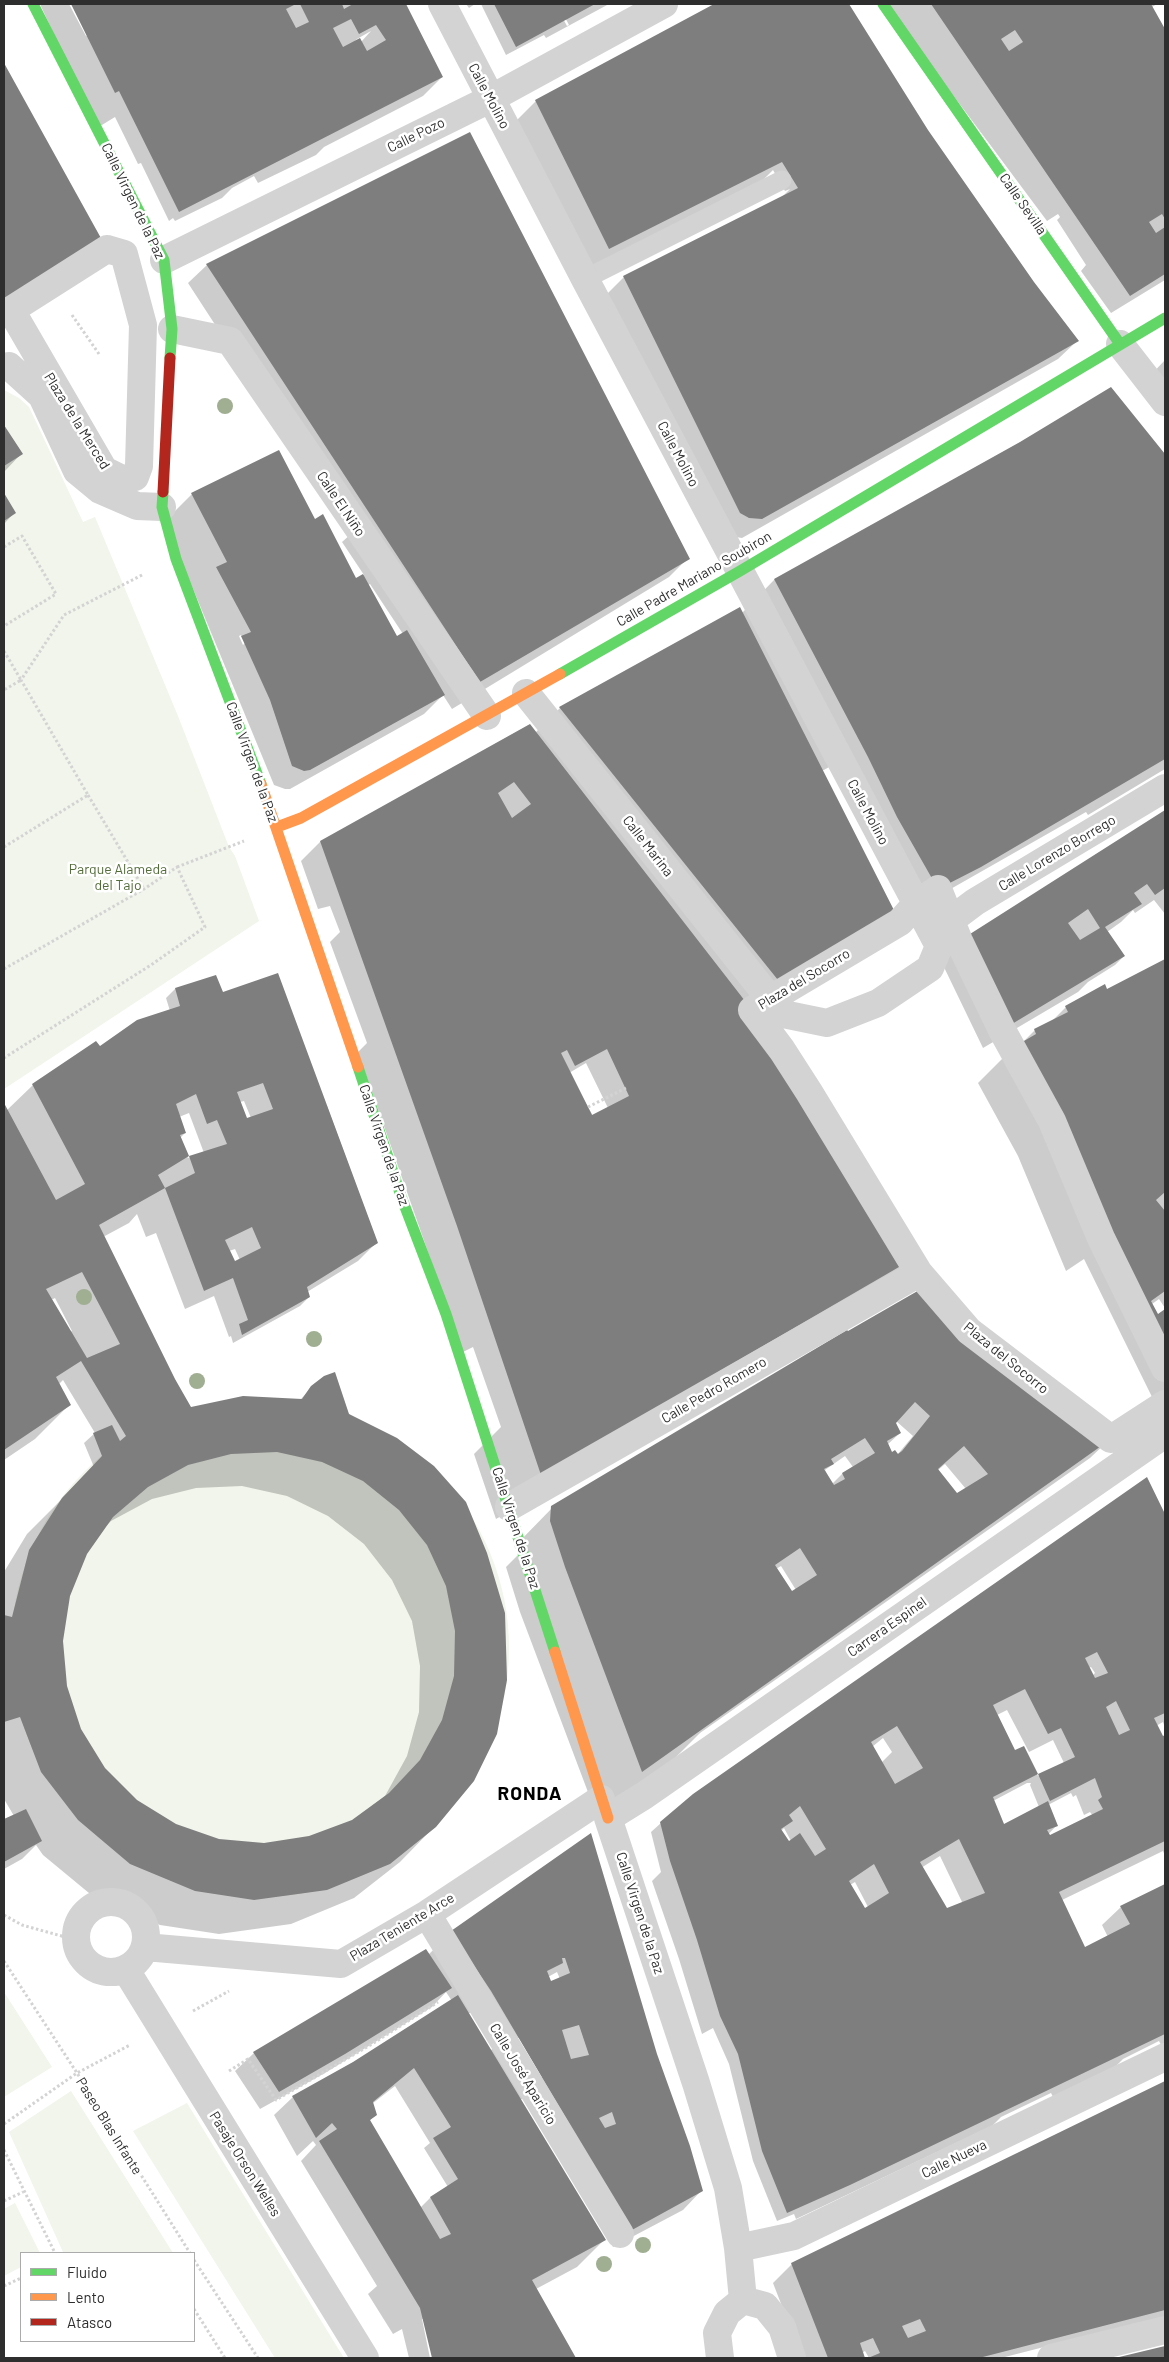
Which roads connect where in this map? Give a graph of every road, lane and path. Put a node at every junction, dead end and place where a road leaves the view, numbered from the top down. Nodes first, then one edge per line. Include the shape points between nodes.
1 (33, 4) edge
2 (442, 4) edge
3 (664, 4) edge
4 (883, 4) edge
5 (490, 99) junction
6 (782, 180) dead end
7 (107, 249) joint
8 (164, 260) junction
9 (585, 279) junction
10 (72, 315) dead end
11 (1165, 318) edge
12 (172, 329) junction
13 (1120, 344) junction
14 (98, 354) dead end
15 (4, 367) edge
16 (1165, 402) edge
17 (162, 506) junction
18 (4, 547) edge
19 (176, 559) junction
20 (740, 571) junction
21 (4, 626) edge
22 (4, 651) edge
23 (21, 680) junction
24 (4, 690) edge
25 (526, 693) junction
26 (487, 716) junction
27 (1165, 788) edge
28 (88, 795) junction
29 (277, 827) junction
30 (4, 847) edge
31 (177, 867) junction
32 (144, 889) junction
33 (916, 904) junction
34 (951, 920) junction
35 (4, 969) edge
36 (769, 999) junction
37 (4, 1058) edge
38 (626, 1088) dead end
39 (588, 1107) dead end
40 (919, 1273) junction
41 (1165, 1368) edge
42 (1162, 1425) edge
43 (509, 1507) junction
44 (605, 1808) junction
45 (427, 1914) junction
46 (4, 1915) edge
47 (76, 1940) junction
48 (145, 1947) junction
49 (4, 1961) edge
50 (126, 1970) junction
51 (468, 1983) junction
52 (1165, 2057) edge
53 (248, 2059) dead end
54 (77, 2073) junction
55 (4, 2124) edge
56 (4, 2150) edge
57 (23, 2192) junction
58 (4, 2201) edge
59 (620, 2234) dead end
60 (738, 2248) junction
61 (54, 2252) edge
62 (189, 2252) edge
63 (195, 2262) edge
64 (20, 2278) edge
65 (4, 2286) edge
66 (743, 2300) junction
67 (195, 2312) edge
68 (1165, 2330) edge
69 (225, 2358) edge
70 (258, 2358) edge
71 (365, 2358) edge
72 (720, 2358) edge
73 (792, 2358) edge
74 (1051, 2358) edge

1 - 8 street, Calle Virgen de la Paz
2 - 5 street, Calle Molino
3 - 5 street, Calle Pozo
4 - 13 street, Calle Sevilla
5 - 8 street, Calle Pozo
5 - 9 street, Calle Molino
6 - 9 lane
7 - 7 street, Plaza de la Merced via 124,254 143,325 139,466 135,477 124,480 104,470 12,310
8 - 12 street, Calle Virgen de la Paz
9 - 20 street, Calle Molino
10 - 14 path
11 - 13 street, Calle Padre Mariano Soubiron
12 - 17 street, Calle Virgen de la Paz
12 - 26 street, Calle El Niño via 230,341
13 - 16 street, Calle Sevilla
13 - 20 street, Calle Padre Mariano Soubiron
15 - 17 street via 9,366 42,396 77,471 100,490 137,506
17 - 19 street, Calle Virgen de la Paz
18 - 21 path via 22,536 56,594
19 - 23 path via 64,616
19 - 29 street, Calle Virgen de la Paz
20 - 25 street, Calle Padre Mariano Soubiron
20 - 33 street, Calle Molino
22 - 23 path
23 - 24 path
23 - 28 path
25 - 26 street, Calle Padre Mariano Soubiron
25 - 36 street, Calle Marina
26 - 29 street, Calle Padre Mariano Soubiron via 301,818
27 - 34 street, Calle Lorenzo Borrego via 975,902
28 - 30 path
28 - 32 path
29 - 31 path
29 - 43 street, Calle Virgen de la Paz via 402,1199 446,1314
31 - 32 path
31 - 37 path via 205,927
32 - 35 path
33 - 34 street, Plaza del Socorro via 938,890
33 - 36 street, Plaza del Socorro via 900,922
33 - 36 street, Calle Molino via 939,946 930,968 878,1003 827,1023 788,1015
34 - 41 street, Plaza del Socorro via 1002,1030 1052,1122 1101,1238
36 - 40 street, Plaza del Socorro via 752,1010 800,1078
38 - 39 path
40 - 42 street, Plaza del Socorro via 968,1331 1111,1439
40 - 43 street, Calle Pedro Romero
42 - 44 street, Carrera Espinel via 645,1795
43 - 44 street, Calle Virgen de la Paz
44 - 45 street, Plaza Teniente Arce
44 - 60 street, Calle Virgen de la Paz via 711,2131 728,2188
45 - 48 street, Plaza Teniente Arce via 341,1964
45 - 51 street, Calle José Aparicio
46 - 47 path via 22,1925
47 - 48 street via 82,1917 91,1908 115,1902 137,1913 146,1935
47 - 50 street via 78,1951 93,1968 104,1972
48 - 50 street via 138,1960
49 - 54 path
50 - 71 street, Pasaje Orson Welles
51 - 53 path via 276,2100
51 - 59 street, Calle José Aparicio
52 - 60 street, Calle Nueva via 794,2236
54 - 55 path, Paseo Blas Infante
54 - 62 path, Paseo Blas Infante
56 - 57 path
57 - 58 path
57 - 61 path
60 - 66 street, Calle Virgen de la Paz
63 - 70 path
64 - 65 path
66 - 72 street via 727,2313 717,2333
66 - 73 street via 766,2306 782,2327
67 - 69 path
68 - 74 street

